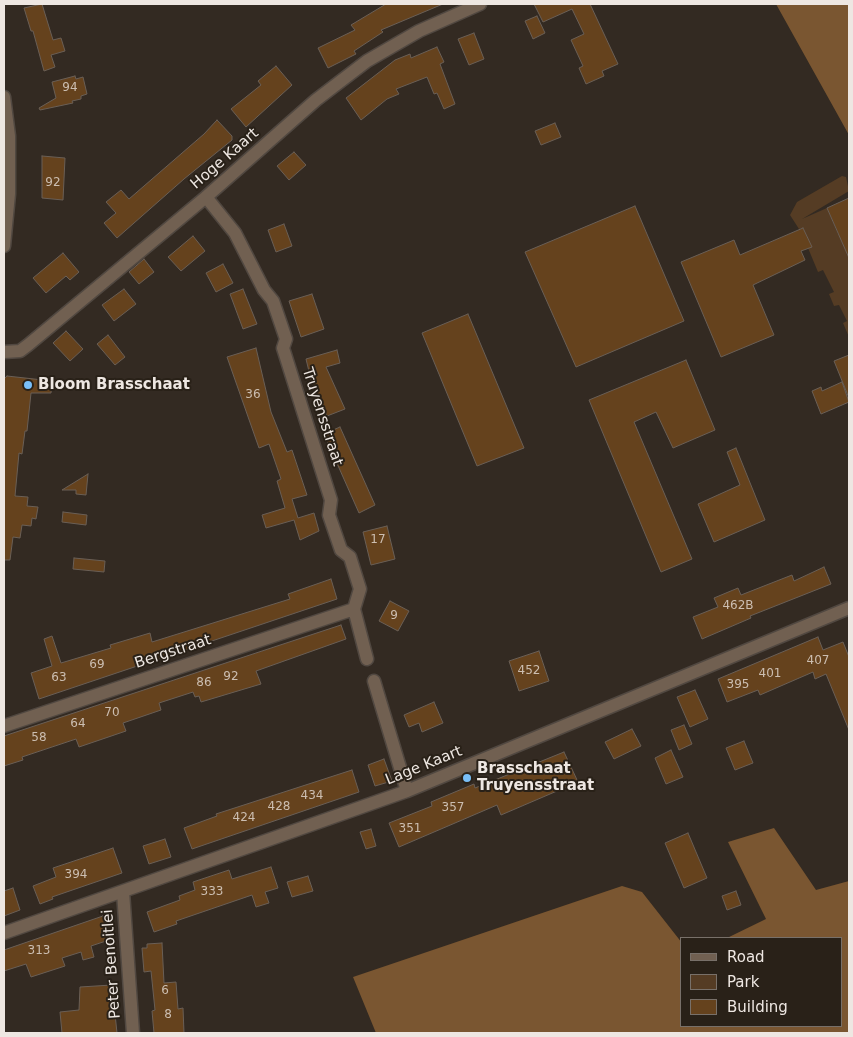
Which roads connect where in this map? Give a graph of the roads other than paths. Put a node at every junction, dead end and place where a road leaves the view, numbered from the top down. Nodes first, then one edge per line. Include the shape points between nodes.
1 (480, 4) edge
2 (4, 97) edge
3 (206, 198) junction
4 (4, 246) edge
5 (4, 352) edge
6 (849, 608) edge
7 (354, 609) junction
8 (367, 659) dead end
9 (374, 681) dead end
10 (4, 726) edge
11 (407, 791) junction
12 (123, 892) junction
13 (4, 933) edge
14 (133, 1033) edge

1 - 3 street, Hoge Kaart via 419,31 367,61 316,100
2 - 4 street via 9,136 9,194
3 - 5 street, Hoge Kaart via 28,345 20,351
3 - 7 street, Truyensstraat via 235,233 264,290 274,301 286,339 282,348 331,500 329,515 341,550 350,556 360,589
6 - 11 street, Lage Kaart
7 - 8 street, Truyensstraat
7 - 10 street, Bergstraat
9 - 11 street
11 - 12 street, Lage Kaart
12 - 13 street, Lage Kaart
12 - 14 street, Peter Benoitlei

